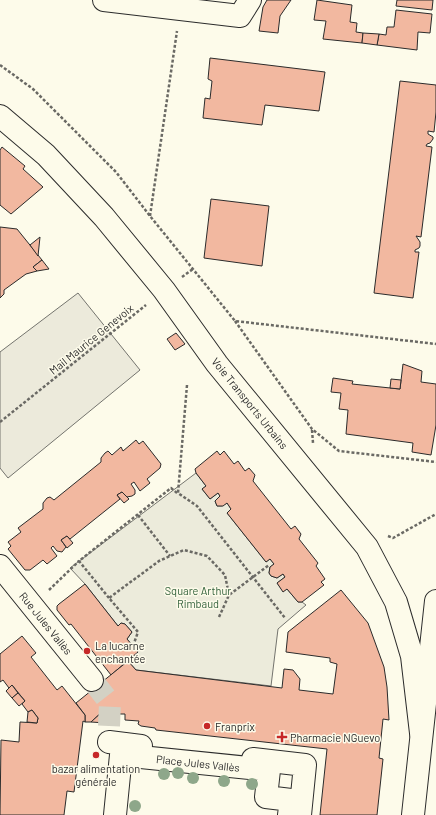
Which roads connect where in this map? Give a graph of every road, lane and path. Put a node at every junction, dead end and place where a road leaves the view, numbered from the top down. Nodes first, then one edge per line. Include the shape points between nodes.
1 (104, 0) edge
2 (250, 0) edge
3 (180, 8) junction
4 (0, 65) edge
5 (0, 116) edge
6 (150, 216) junction
7 (193, 269) junction
8 (164, 290) junction
9 (235, 321) junction
10 (436, 344) edge
11 (187, 385) dead end
12 (0, 422) edge
13 (436, 462) edge
14 (178, 494) junction
15 (436, 514) edge
16 (138, 515) junction
17 (386, 536) dead end
18 (170, 556) junction
19 (79, 561) junction
20 (269, 565) dead end
21 (0, 566) edge
22 (253, 578) junction
23 (229, 595) junction
24 (109, 598) junction
25 (436, 600) edge
26 (32, 606) junction
27 (219, 617) dead end
28 (285, 618) dead end
29 (133, 646) dead end
30 (92, 680) tunnel mouth
31 (421, 733) junction
32 (100, 815) edge
33 (115, 815) edge
34 (289, 815) edge
35 (300, 815) edge
36 (413, 815) edge

1 - 3 street
2 - 3 street via 240,16
3 - 6 path
4 - 6 path via 33,89 116,172
5 - 8 street, Voie Transports Urbains via 46,155 104,217
6 - 7 path
7 - 8 path, Mail Maurice Genevoix
7 - 9 path
8 - 12 path, Mail Maurice Genevoix
8 - 31 street, Voie Transports Urbains via 217,364 367,547 396,602 412,656
9 - 10 path
9 - 13 path via 312,429 339,451
11 - 14 path
14 - 16 path via 172,488
14 - 22 path via 197,506
15 - 17 path via 393,538
16 - 18 path
16 - 19 path
18 - 23 path via 184,550 207,556 225,575
18 - 24 path via 159,561
19 - 24 path
19 - 26 path
20 - 22 path
21 - 26 street, Rue Jules Vallès
22 - 23 path
22 - 28 path
23 - 27 path
24 - 29 path via 138,632
25 - 31 street, Voie Transports Urbains
26 - 30 street, Rue Jules Vallès
31 - 36 street, Voie Transports Urbains
32 - 35 street, Place Jules Vallès via 109,734 305,765
33 - 34 street, Place Jules Vallès via 121,754 269,770 266,797 291,800

